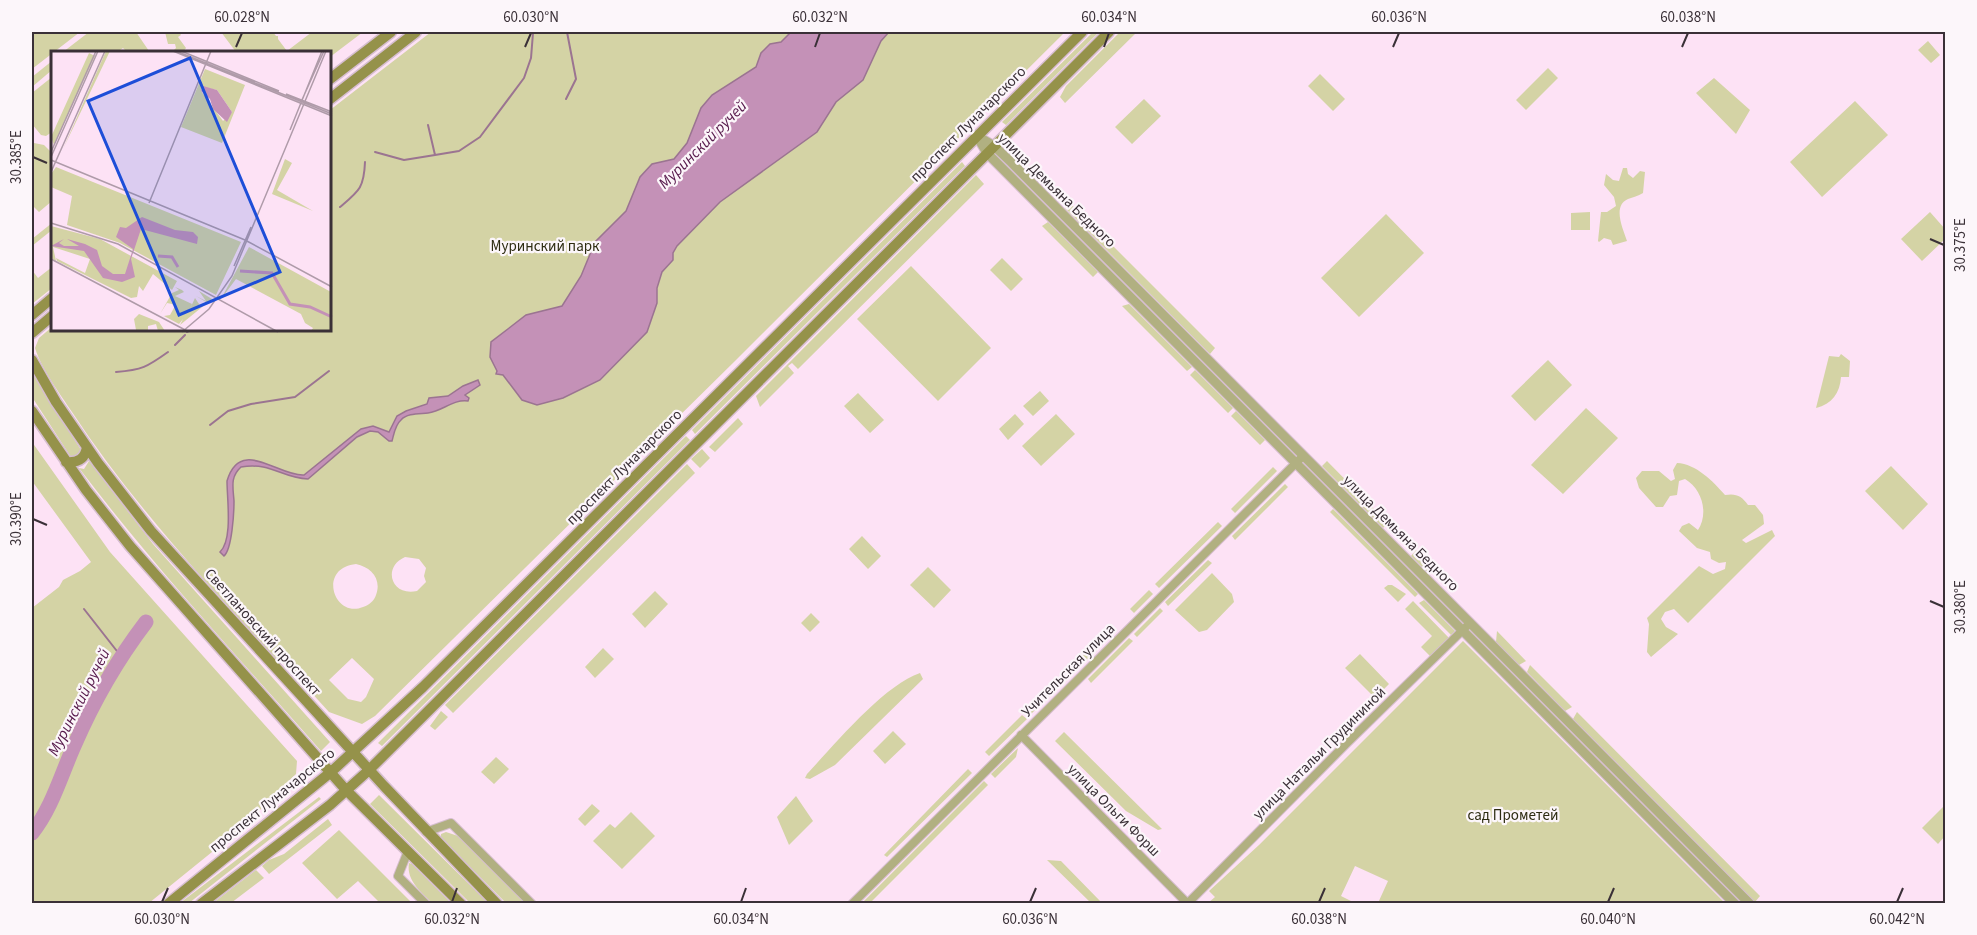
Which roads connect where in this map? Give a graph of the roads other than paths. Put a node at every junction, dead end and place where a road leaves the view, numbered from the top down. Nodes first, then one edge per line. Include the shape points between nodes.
1 (390, 32) edge
2 (416, 32) edge
3 (1082, 32) edge
4 (1109, 32) edge
5 (332, 77) edge
6 (332, 97) edge
7 (977, 136) junction
8 (991, 149) junction
9 (51, 299) edge
10 (32, 315) edge
11 (51, 317) edge
12 (32, 333) edge
13 (32, 360) edge
14 (32, 411) edge
15 (87, 447) junction
16 (1303, 456) junction
17 (66, 462) junction
18 (1296, 463) junction
19 (1470, 623) junction
20 (1462, 631) junction
21 (1021, 735) junction
22 (353, 753) junction
23 (369, 770) junction
24 (331, 772) junction
25 (346, 790) junction
26 (426, 832) junction
27 (408, 851) junction
28 (168, 903) edge
29 (201, 903) edge
30 (426, 903) edge
31 (461, 903) edge
32 (497, 903) edge
33 (532, 903) edge
34 (852, 903) edge
35 (1188, 903) edge
36 (1735, 903) edge
37 (1750, 903) edge

1 - 5 main road
2 - 6 main road
3 - 7 main road, проспект Луначарского
4 - 8 main road
7 - 8 street, улица Демьяна Бедного
7 - 22 main road, проспект Луначарского
8 - 16 street, улица Демьяна Бедного
8 - 18 street, улица Демьяна Бедного
8 - 23 main road
9 - 10 main road
11 - 12 main road
13 - 15 main road, Светлановский проспект
14 - 17 main road
15 - 17 main road via 81,460
15 - 22 main road, Светлановский проспект via 151,531
16 - 18 street, Учительская улица
16 - 19 street, улица Демьяна Бедного
17 - 24 main road via 130,546
18 - 20 street, улица Демьяна Бедного
18 - 21 street, Учительская улица
19 - 20 street, улица Натальи Грудининой
19 - 37 street, улица Демьяна Бедного
20 - 35 street, улица Натальи Грудининой
20 - 36 street, улица Демьяна Бедного
21 - 34 street, Учительская улица
21 - 35 street, улица Ольги Форш
22 - 23 main road, Светлановский проспект
22 - 24 main road, проспект Луначарского
23 - 25 main road
23 - 26 main road, Светлановский проспект
24 - 25 main road
24 - 28 main road, проспект Луначарского
25 - 27 main road
25 - 29 main road
26 - 32 main road, Светлановский проспект
26 - 33 street via 451,823
27 - 30 street via 398,876
27 - 31 main road

